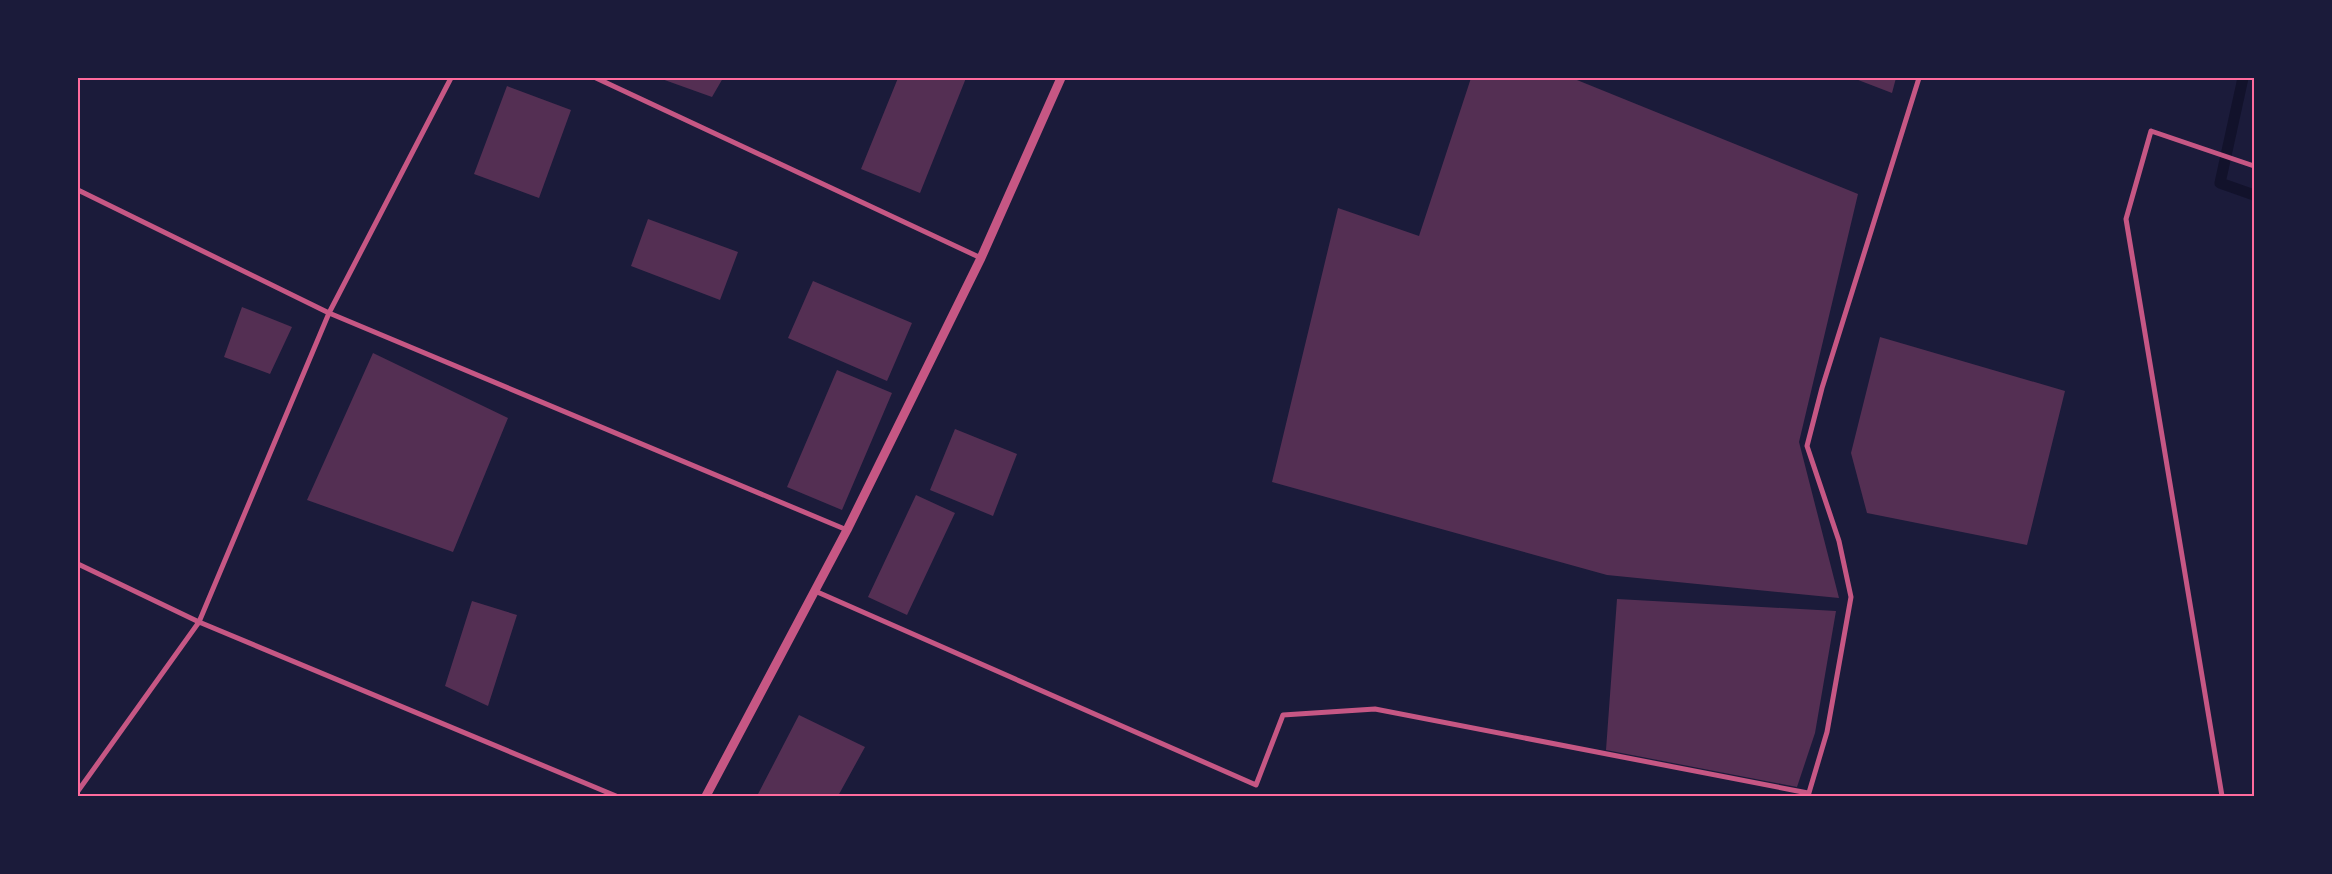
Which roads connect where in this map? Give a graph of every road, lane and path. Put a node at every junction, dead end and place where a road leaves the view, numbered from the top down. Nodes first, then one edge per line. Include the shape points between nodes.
1 (452, 78) edge
2 (596, 78) edge
3 (1061, 78) edge
4 (1919, 78) edge
5 (2254, 166) edge
6 (78, 190) edge
7 (981, 258) junction
8 (329, 313) junction
9 (847, 530) junction
10 (78, 564) edge
11 (815, 591) junction
12 (199, 622) junction
13 (78, 791) edge
14 (1808, 795) edge
15 (616, 796) edge
16 (706, 796) edge
17 (2222, 796) edge

1 - 8 street
2 - 7 street
3 - 7 street
4 - 14 street via 1822,388 1808,446 1839,541 1851,597 1827,732
5 - 17 street via 2150,131 2126,219
6 - 8 street
7 - 9 street
8 - 9 street
8 - 12 street
9 - 11 street
10 - 12 street
11 - 14 street via 1256,785 1283,714 1375,709
11 - 16 street
12 - 13 street
12 - 15 street

